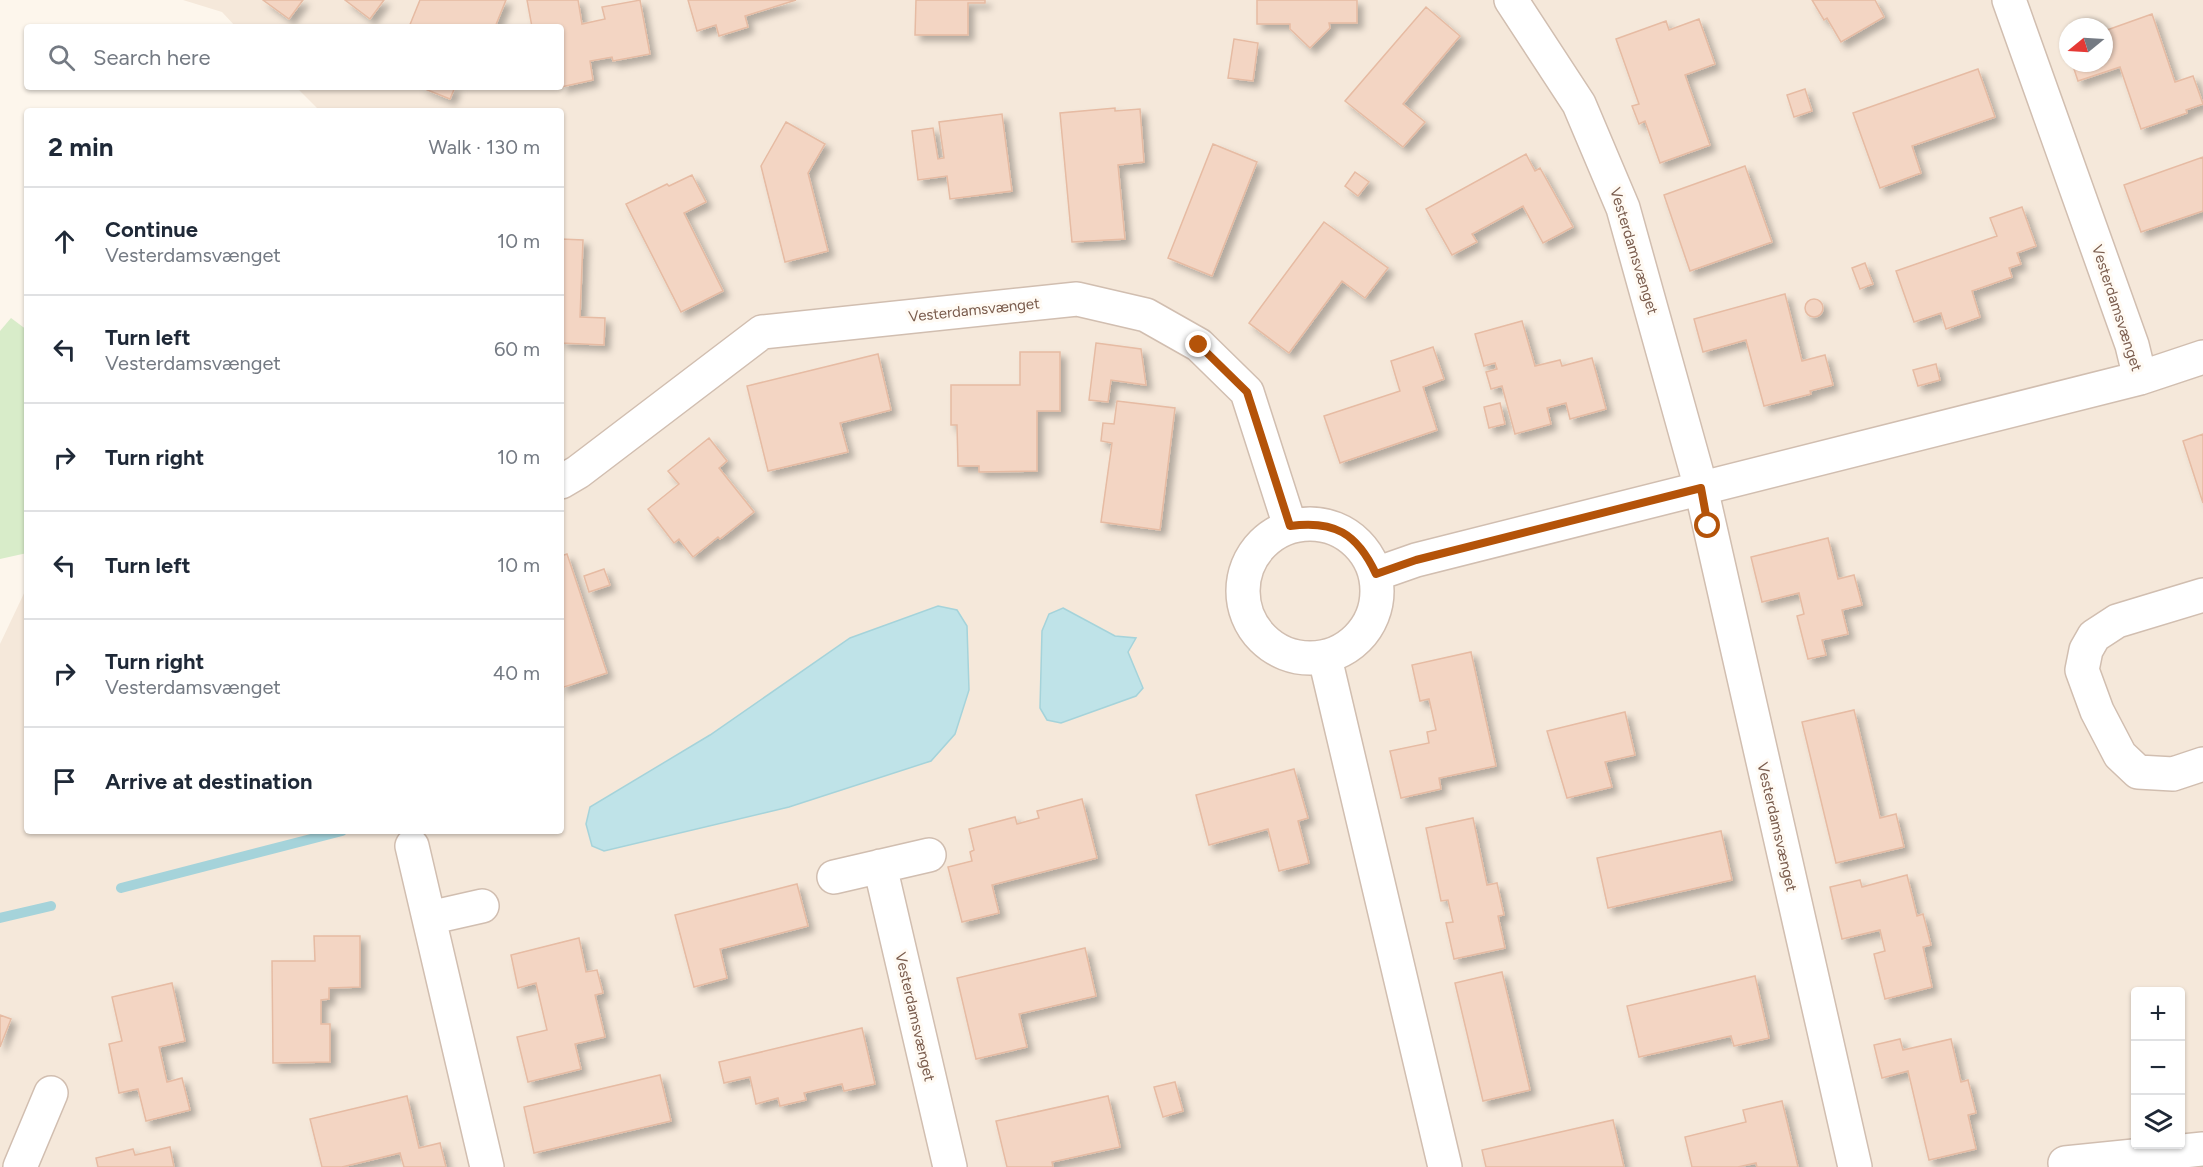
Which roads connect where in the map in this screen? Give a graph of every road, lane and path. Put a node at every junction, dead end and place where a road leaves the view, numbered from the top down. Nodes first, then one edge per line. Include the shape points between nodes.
1 (1511, 0) edge
2 (2009, 0) edge
3 (2203, 357) edge
4 (2140, 378) junction
5 (567, 469) edge
6 (1701, 488) junction
7 (1290, 526) junction
8 (1376, 574) junction
9 (2203, 596) edge
10 (1325, 658) junction
11 (2203, 764) edge
12 (412, 846) dead end
13 (929, 855) dead end
14 (880, 866) junction
15 (834, 877) dead end
16 (482, 906) dead end
17 (429, 918) junction
18 (51, 1093) dead end
19 (2203, 1149) edge
20 (2065, 1164) dead end
21 (20, 1167) edge
22 (487, 1167) edge
23 (950, 1167) edge
24 (1445, 1167) edge
25 (1854, 1167) edge

1 - 6 street, Vesterdamsvænget via 1579,104 1623,208
2 - 4 street, Vesterdamsvænget via 2132,345
3 - 4 street, Vesterdamsvænget
4 - 6 street, Vesterdamsvænget
5 - 7 street, Vesterdamsvænget via 762,332 1077,299 1146,315 1199,345 1247,392
6 - 8 street, Vesterdamsvænget via 1416,560
6 - 25 street, Vesterdamsvænget
7 - 8 street via 1311,523 1342,532 1367,554
7 - 10 street via 1258,549 1247,565 1242,594 1250,623 1269,645 1295,658
8 - 10 street via 1378,601 1368,627 1350,646
9 - 11 street via 2117,621 2094,636 2082,670 2097,711 2120,755 2138,772 2173,774
10 - 24 street
12 - 17 street
13 - 14 street
14 - 15 street
14 - 23 street, Vesterdamsvænget
16 - 17 street
17 - 22 street
18 - 21 street
19 - 20 street

